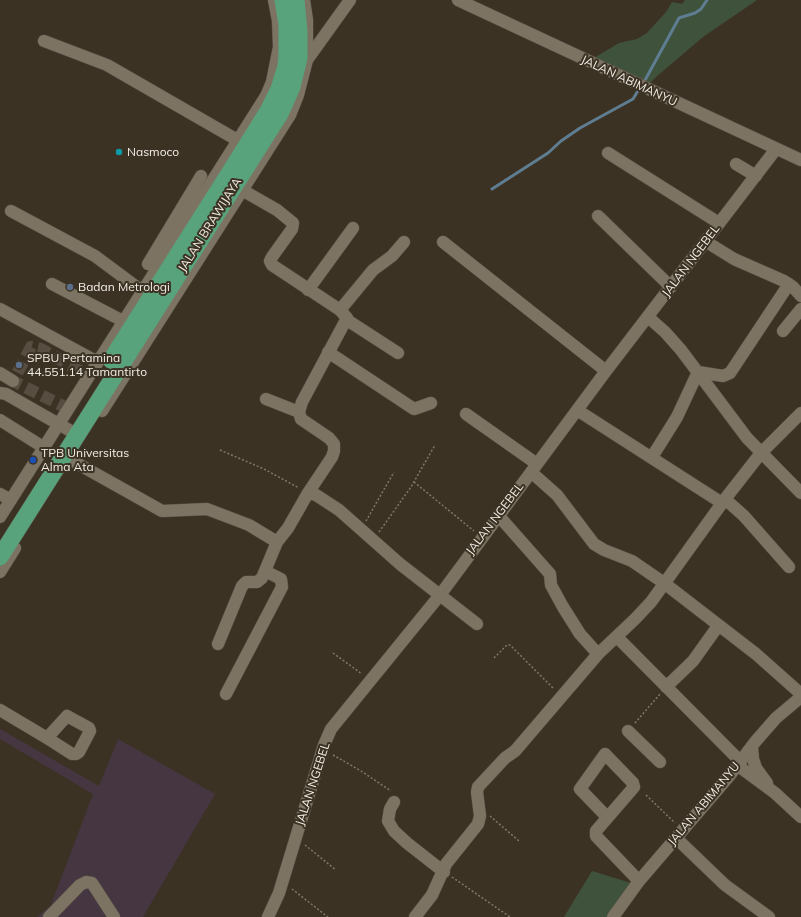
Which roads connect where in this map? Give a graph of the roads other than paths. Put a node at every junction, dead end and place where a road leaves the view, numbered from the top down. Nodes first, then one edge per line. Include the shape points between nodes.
1 (274, 0) edge
2 (283, 0) edge
3 (296, 0) edge
4 (304, 0) edge
5 (350, 0) edge
6 (458, 0) edge
7 (44, 40) dead end
8 (307, 60) junction
9 (239, 141) junction
10 (776, 149) junction
11 (608, 153) dead end
12 (801, 160) edge
13 (736, 164) dead end
14 (201, 176) dead end
15 (756, 176) junction
16 (242, 190) junction
17 (11, 211) dead end
18 (598, 216) dead end
19 (183, 218) junction
20 (719, 223) junction
21 (353, 228) dead end
22 (706, 241) junction
23 (404, 242) dead end
24 (443, 242) dead end
25 (148, 264) dead end
26 (52, 284) dead end
27 (789, 284) junction
28 (671, 286) junction
29 (308, 290) junction
30 (142, 292) junction
31 (801, 296) edge
32 (0, 308) edge
33 (801, 309) edge
34 (343, 315) junction
35 (648, 317) junction
36 (122, 328) junction
37 (784, 331) dead end
38 (328, 352) junction
39 (398, 354) dead end
40 (99, 360) junction
41 (606, 371) junction
42 (698, 372) junction
43 (0, 373) edge
44 (13, 381) dead end
45 (0, 393) edge
46 (266, 399) dead end
47 (431, 403) dead end
48 (577, 410) junction
49 (299, 412) junction
50 (801, 413) edge
51 (466, 414) dead end
52 (0, 420) edge
53 (64, 427) junction
54 (43, 447) junction
55 (761, 453) junction
56 (652, 457) junction
57 (71, 460) junction
58 (534, 468) junction
59 (308, 493) junction
60 (801, 493) edge
61 (0, 494) edge
62 (11, 500) junction
63 (723, 501) junction
64 (498, 515) junction
65 (0, 517) edge
66 (0, 536) edge
67 (277, 542) junction
68 (0, 557) edge
69 (788, 567) dead end
70 (265, 571) junction
71 (0, 572) edge
72 (664, 583) junction
73 (440, 595) junction
74 (477, 624) dead end
75 (718, 626) junction
76 (617, 637) junction
77 (218, 644) dead end
78 (598, 654) junction
79 (666, 687) junction
80 (226, 694) dead end
81 (801, 694) edge
82 (801, 697) edge
83 (0, 710) edge
84 (628, 731) road end
85 (47, 738) dead end
86 (752, 747) junction
87 (660, 762) dead end
88 (739, 764) junction
89 (775, 793) junction
90 (394, 802) road end
91 (801, 816) edge
92 (607, 817) junction
93 (679, 834) junction
94 (444, 872) junction
95 (639, 881) junction
96 (49, 917) edge
97 (114, 917) edge
98 (268, 917) edge
99 (415, 917) edge
100 (613, 917) edge
101 (769, 917) edge

1 - 9 street via 279,47 276,66 266,96
2 - 36 highway, JALAN BRAWIJAYA via 287,46 286,66 279,89 260,124
3 - 68 highway, JALAN BRAWIJAYA via 299,58 292,87 280,114
4 - 8 street
5 - 8 street
6 - 10 street, JALAN ABIMANYU
7 - 9 street via 107,65
8 - 16 street via 290,115
9 - 19 street
10 - 12 street, JALAN ABIMANYU
10 - 15 street, JALAN NGEBEL
11 - 20 street
13 - 15 street
14 - 19 street
15 - 20 street, JALAN NGEBEL
16 - 29 street via 277,210 293,223 292,229 270,261
16 - 57 street
17 - 30 street via 95,256
18 - 28 street
19 - 25 street
19 - 30 street
20 - 22 street, JALAN NGEBEL
21 - 29 street
22 - 27 street via 734,259
22 - 28 street, JALAN NGEBEL
23 - 34 street via 392,256 373,270
24 - 41 street
26 - 36 street
27 - 31 street
27 - 42 street via 730,373 723,376
28 - 35 street, JALAN NGEBEL
29 - 34 street
30 - 36 street
32 - 40 street via 92,359
33 - 37 street
34 - 38 street
34 - 39 street
35 - 41 street, JALAN NGEBEL
35 - 42 street via 672,339
36 - 40 street
36 - 53 highway, JALAN BRAWIJAYA
38 - 47 street via 414,409
38 - 49 street
40 - 53 street
41 - 48 street, JALAN NGEBEL
42 - 55 street via 739,429
42 - 56 street via 678,417
43 - 44 street
45 - 53 street
46 - 49 street
48 - 56 street
48 - 58 street, JALAN NGEBEL
49 - 59 street via 301,419 334,444 334,451
50 - 55 street
51 - 58 street
52 - 54 street
53 - 54 street
53 - 66 highway, JALAN BRAWIJAYA
54 - 62 street
55 - 60 street
55 - 63 street
56 - 63 street
57 - 67 street via 162,511 208,509 249,525
57 - 71 street
58 - 64 street, JALAN NGEBEL
58 - 72 street via 594,544 632,562
59 - 67 street
59 - 73 street via 316,495 339,510
61 - 62 street
62 - 65 street
63 - 69 street via 744,516
63 - 72 street
64 - 73 street, JALAN NGEBEL
64 - 78 street via 550,574 551,585 562,607 580,634
67 - 70 street
70 - 77 street via 260,580 246,582 242,586
70 - 80 street via 281,579 282,587
72 - 75 street
72 - 76 street
73 - 74 street
73 - 98 street, JALAN NGEBEL via 332,729 322,749 283,882
75 - 79 street via 693,661
75 - 81 street via 756,654
76 - 78 street
76 - 79 street
78 - 94 street via 515,751 478,787 478,824 446,864
79 - 88 street
82 - 86 street, JALAN ABIMANYU via 776,718
83 - 85 street
84 - 87 street
86 - 88 street, JALAN ABIMANYU
86 - 89 street via 756,768
88 - 89 street
88 - 93 street, JALAN ABIMANYU
89 - 91 street
90 - 94 street via 388,821 394,831
92 - 92 street via 580,789 608,751 634,787
92 - 95 street via 596,831 596,836
93 - 95 street, JALAN ABIMANYU
93 - 101 street via 725,885
94 - 99 street via 432,895
95 - 100 street, JALAN ABIMANYU
96 - 97 street via 86,882 92,883

